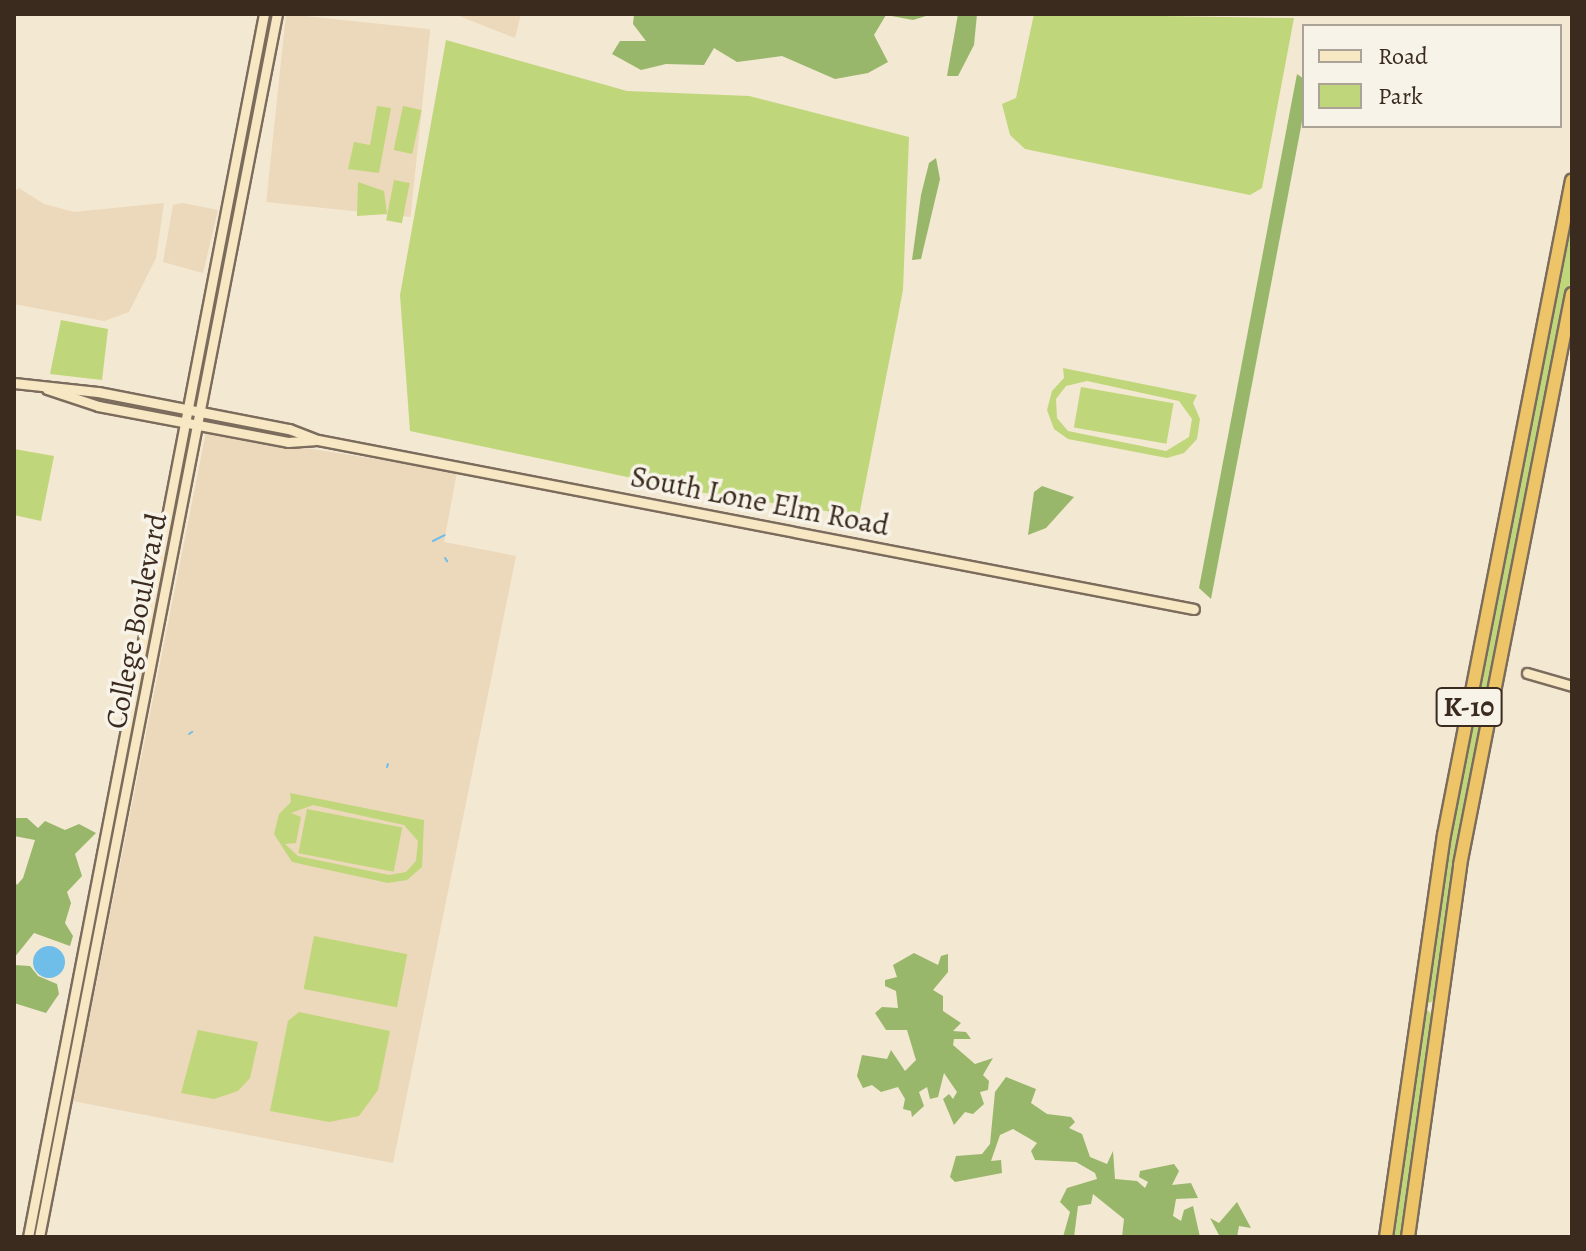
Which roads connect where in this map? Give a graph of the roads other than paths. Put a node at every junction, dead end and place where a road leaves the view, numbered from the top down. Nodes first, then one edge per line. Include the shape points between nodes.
1 (264, 14) edge
2 (277, 14) edge
3 (1572, 180) edge
4 (1572, 294) edge
5 (14, 383) edge
6 (44, 388) junction
7 (188, 409) junction
8 (201, 411) junction
9 (185, 422) junction
10 (198, 425) junction
11 (318, 440) junction
12 (1194, 609) dead end
13 (1527, 673) dead end
14 (1572, 686) edge
15 (28, 1237) edge
16 (39, 1237) edge
17 (1386, 1237) edge
18 (1408, 1237) edge

1 - 7 main road, College Boulevard
2 - 8 main road, College Boulevard
3 - 17 highway, K-10 via 1444,835
4 - 18 highway, K-10 via 1460,865
5 - 6 main road, South Lone Elm Road
6 - 7 main road, South Lone Elm Road
6 - 9 main road, South Lone Elm Road via 98,406
7 - 8 main road, South Lone Elm Road
7 - 9 main road, College Boulevard
8 - 10 main road, College Boulevard
8 - 11 main road, South Lone Elm Road
9 - 10 main road, South Lone Elm Road
9 - 15 main road, College Boulevard
10 - 11 main road, South Lone Elm Road via 288,442
10 - 16 main road, College Boulevard
11 - 12 main road, South Lone Elm Road
13 - 14 main road

